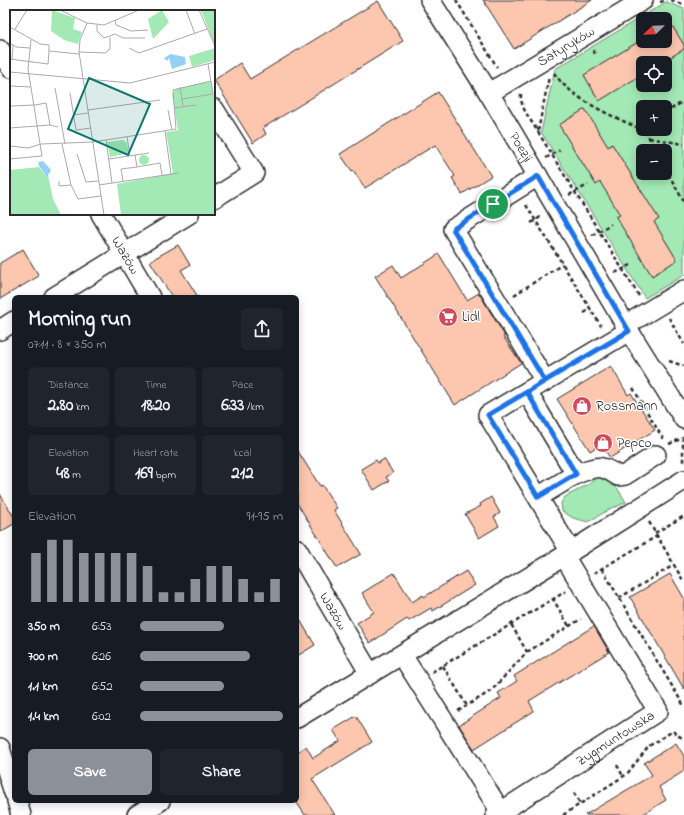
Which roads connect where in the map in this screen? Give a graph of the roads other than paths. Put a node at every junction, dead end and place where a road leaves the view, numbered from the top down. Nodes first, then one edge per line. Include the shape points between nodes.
1 (430, 0) edge
2 (643, 0) edge
3 (0, 50) edge
4 (10, 66) edge
5 (489, 93) junction
6 (215, 111) edge
7 (538, 176) junction
8 (215, 197) edge
9 (102, 215) edge
10 (187, 215) edge
11 (125, 254) junction
12 (684, 290) edge
13 (57, 295) edge
14 (149, 295) edge
15 (12, 322) edge
16 (628, 328) junction
17 (0, 330) edge
18 (545, 381) junction
19 (527, 392) junction
20 (684, 419) edge
21 (656, 455) dead end
22 (683, 473) edge
23 (576, 474) junction
24 (538, 497) junction
25 (299, 552) edge
26 (568, 554) junction
27 (402, 654) junction
28 (370, 674) junction
29 (299, 717) edge
30 (0, 748) edge
31 (12, 787) edge
32 (157, 803) edge
33 (499, 814) edge
34 (137, 815) edge

1 - 5 street, Poezji
2 - 5 street, Satyryków
3 - 4 street
5 - 7 street, Poezji
6 - 8 street via 254,173
7 - 16 street, Poezji
7 - 18 street via 453,229
9 - 11 street, Wazów
10 - 11 street
11 - 13 street
11 - 14 street, Wazów
12 - 16 street
15 - 17 street
16 - 18 street
16 - 20 street, Poezji
18 - 19 street
19 - 23 street
19 - 24 street, Zygmuntowska via 488,415
21 - 23 street via 626,475 618,476 600,466
22 - 26 street
23 - 24 street
24 - 26 street, Zygmuntowska
25 - 28 street, Wazów
26 - 27 street
26 - 33 street, Zygmuntowska via 576,584 658,711
27 - 28 street
27 - 33 street, Zygmuntowska
28 - 29 street
30 - 31 street
32 - 34 street

